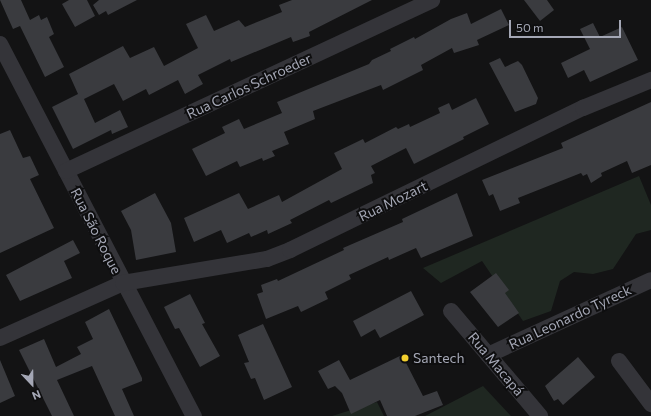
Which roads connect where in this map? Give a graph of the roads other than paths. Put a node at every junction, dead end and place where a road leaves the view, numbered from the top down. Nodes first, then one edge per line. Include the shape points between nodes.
1 (432, 0) edge
2 (0, 44) edge
3 (651, 80) edge
4 (66, 171) junction
5 (651, 280) edge
6 (123, 283) junction
7 (451, 311) dead end
8 (0, 338) edge
9 (488, 355) junction
10 (619, 361) dead end
11 (651, 404) edge
12 (194, 416) edge
13 (540, 416) edge

1 - 4 street, Rua Carlos Schroeder
2 - 4 street, Rua São Roque
3 - 6 street, Rua Mozart via 583,108 290,250 254,261
4 - 6 street, Rua São Roque
5 - 9 street, Rua Leonardo Tyreck
6 - 8 street, Rua Mozart
6 - 12 street, Rua São Roque
7 - 9 street, Rua Macapá
9 - 13 street, Rua Macapá
10 - 11 street

